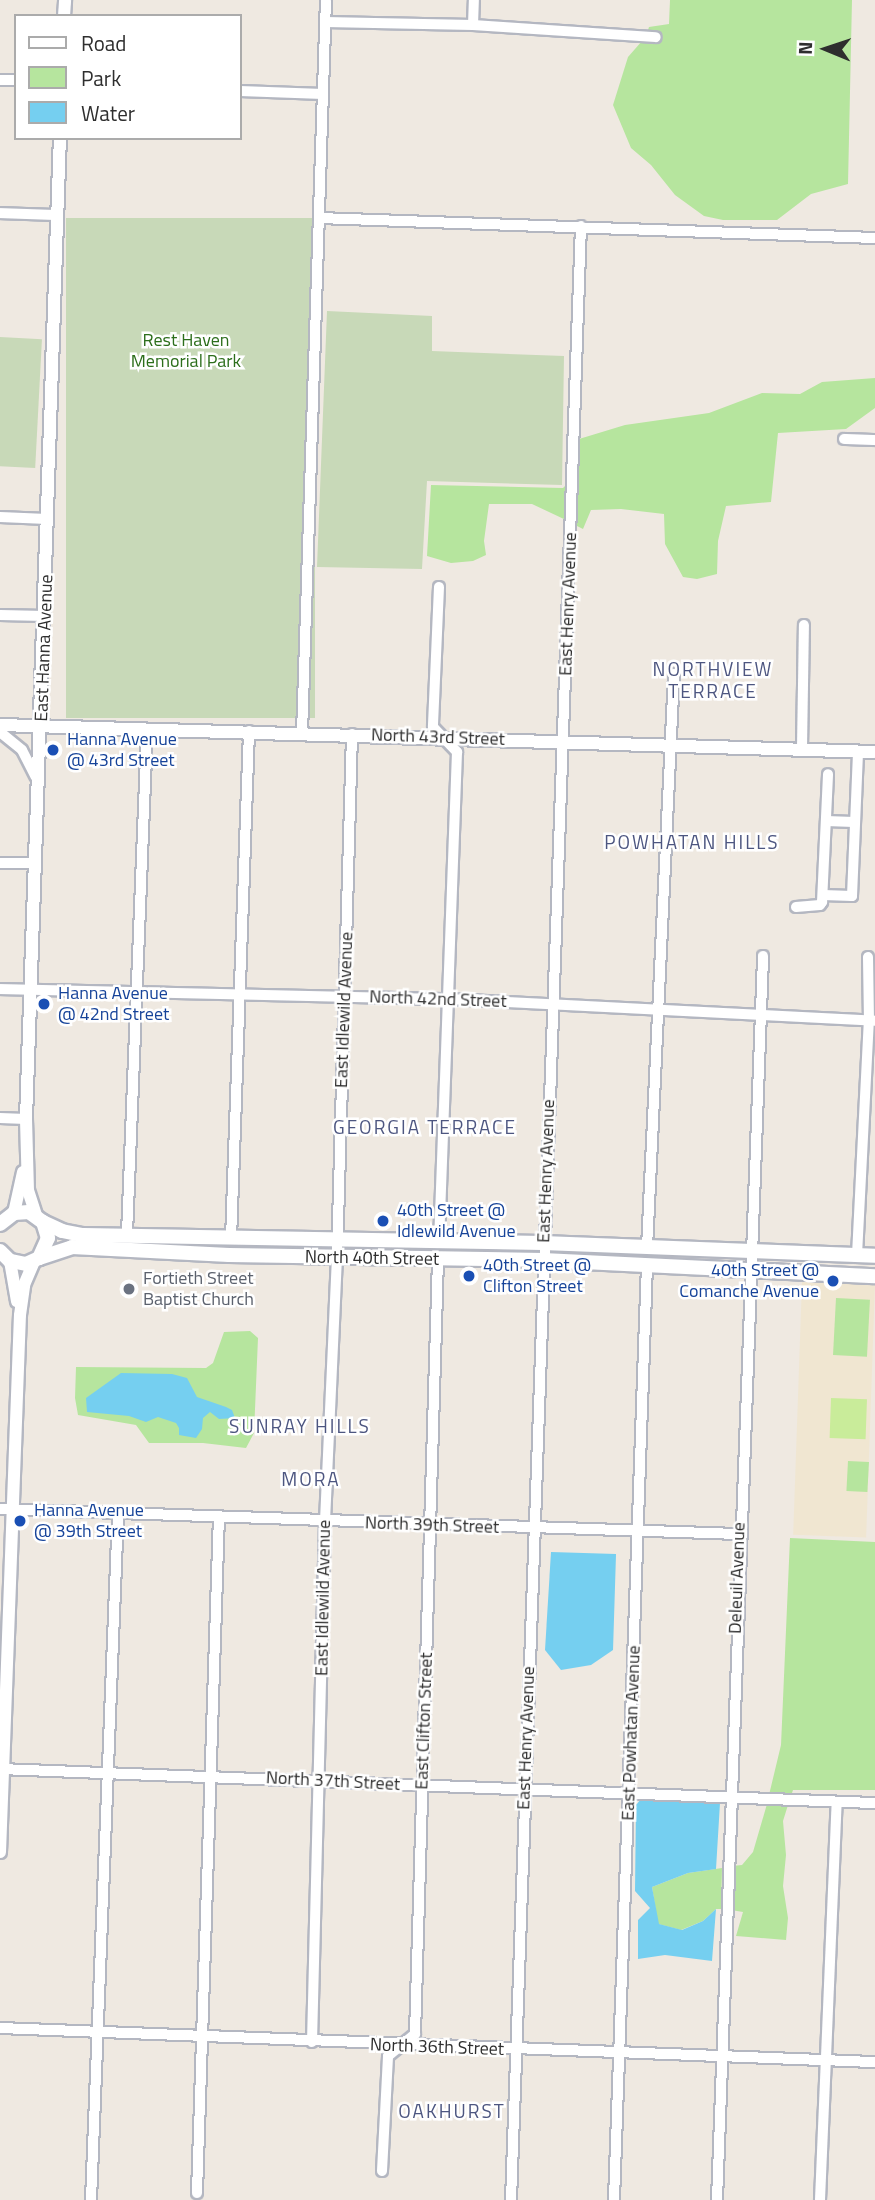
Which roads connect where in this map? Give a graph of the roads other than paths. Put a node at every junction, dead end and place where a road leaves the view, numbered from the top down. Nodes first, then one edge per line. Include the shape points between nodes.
1 (326, 0) edge
2 (474, 0) edge
3 (325, 22) junction
4 (473, 25) junction
5 (656, 37) dead end
6 (242, 91) edge
7 (323, 94) junction
8 (60, 140) edge
9 (0, 213) edge
10 (57, 215) junction
11 (319, 218) junction
12 (581, 226) junction
13 (875, 237) edge
14 (844, 439) dead end
15 (875, 440) edge
16 (0, 517) edge
17 (47, 519) junction
18 (439, 587) dead end
19 (0, 615) edge
20 (46, 616) junction
21 (804, 625) dead end
22 (674, 674) dead end
23 (0, 725) edge
24 (41, 726) junction
25 (147, 731) junction
26 (249, 731) junction
27 (0, 732) edge
28 (302, 734) junction
29 (352, 734) junction
30 (444, 737) junction
31 (562, 743) junction
32 (671, 746) junction
33 (802, 748) junction
34 (858, 752) junction
35 (875, 752) edge
36 (828, 774) dead end
37 (38, 784) junction
38 (826, 821) junction
39 (854, 822) junction
40 (0, 863) edge
41 (35, 863) junction
42 (823, 895) junction
43 (796, 907) dead end
44 (763, 956) dead end
45 (868, 957) dead end
46 (0, 989) edge
47 (31, 989) junction
48 (135, 993) junction
49 (345, 995) junction
50 (241, 996) junction
51 (448, 999) junction
52 (552, 1004) junction
53 (659, 1010) junction
54 (760, 1015) junction
55 (872, 1021) edge
56 (0, 1118) edge
57 (26, 1119) junction
58 (26, 1158) junction
59 (5, 1218) edge
60 (40, 1219) junction
61 (127, 1234) junction
62 (230, 1239) junction
63 (337, 1241) junction
64 (439, 1242) junction
65 (543, 1243) junction
66 (647, 1248) junction
67 (750, 1251) junction
68 (3, 1255) edge
69 (857, 1255) junction
70 (875, 1256) edge
71 (337, 1258) junction
72 (438, 1258) junction
73 (37, 1259) junction
74 (543, 1260) junction
75 (646, 1265) junction
76 (749, 1269) junction
77 (875, 1276) edge
78 (20, 1315) junction
79 (6, 1509) edge
80 (117, 1513) junction
81 (219, 1517) junction
82 (325, 1521) junction
83 (430, 1525) junction
84 (534, 1528) junction
85 (638, 1531) junction
86 (739, 1534) junction
87 (3, 1640) edge
88 (1, 1769) edge
89 (106, 1772) junction
90 (211, 1776) junction
91 (319, 1781) junction
92 (422, 1785) junction
93 (525, 1790) junction
94 (629, 1794) junction
95 (730, 1799) junction
96 (837, 1802) junction
97 (875, 1803) edge
98 (0, 1852) edge
99 (0, 2028) edge
100 (95, 2032) junction
101 (202, 2037) junction
102 (313, 2042) junction
103 (402, 2046) junction
104 (516, 2050) junction
105 (620, 2054) junction
106 (721, 2058) junction
107 (824, 2060) junction
108 (875, 2062) edge
109 (382, 2171) dead end
110 (197, 2193) dead end
111 (91, 2200) edge
112 (511, 2200) edge
113 (614, 2200) edge
114 (716, 2200) edge
115 (820, 2200) edge

1 - 3 street
2 - 4 street
3 - 4 street
3 - 7 street
4 - 5 street
6 - 7 street
7 - 11 street
8 - 10 street, East Hanna Avenue
9 - 10 street
10 - 17 street, East Hanna Avenue
11 - 12 street
11 - 28 street
12 - 13 street
12 - 31 street, East Henry Avenue
14 - 15 street
16 - 17 street
17 - 20 street, East Hanna Avenue
18 - 30 street via 433,727
19 - 20 street
20 - 24 street, East Hanna Avenue
21 - 33 street
22 - 32 street
23 - 24 street, North 43rd Street
24 - 25 street, North 43rd Street
24 - 37 street, East Hanna Avenue
25 - 26 street, North 43rd Street
25 - 48 street
26 - 28 street, North 43rd Street
26 - 50 street
27 - 37 street via 22,750
28 - 29 street, North 43rd Street
29 - 30 street, North 43rd Street
29 - 49 street, East Idlewild Avenue
30 - 31 street, North 43rd Street
30 - 51 street via 457,752
31 - 32 street, North 43rd Street
31 - 52 street, East Henry Avenue
32 - 33 street, North 43rd Street
32 - 53 street
33 - 34 street, North 43rd Street
34 - 35 street, North 43rd Street
34 - 39 street
36 - 38 street
37 - 41 street, East Hanna Avenue
38 - 39 street
38 - 42 street
39 - 42 street via 852,896
40 - 41 street
41 - 47 street, East Hanna Avenue
42 - 43 street via 820,905
44 - 54 street, Deleuil Avenue
45 - 55 street
46 - 47 street, North 42nd Street
47 - 48 street, North 42nd Street
47 - 57 street, East Hanna Avenue
48 - 50 street, North 42nd Street
48 - 61 street
49 - 50 street, North 42nd Street
49 - 51 street, North 42nd Street
49 - 63 street, East Idlewild Avenue
50 - 62 street
51 - 52 street, North 42nd Street
51 - 64 street
52 - 53 street, North 42nd Street
52 - 65 street, East Henry Avenue
53 - 54 street, North 42nd Street
53 - 66 street
54 - 55 street, North 42nd Street
54 - 67 street, Deleuil Avenue
55 - 69 street
56 - 57 street
57 - 58 street, East Hanna Avenue
58 - 59 street, East Hanna Avenue
58 - 60 street, East Hanna Avenue via 28,1191
59 - 60 main road, North 40th Street
60 - 61 main road, North 40th Street via 73,1234
60 - 73 main road via 48,1238
61 - 62 main road, North 40th Street
62 - 63 main road, North 40th Street
63 - 64 main road, North 40th Street
63 - 71 street, East Idlewild Avenue
64 - 65 main road, North 40th Street
65 - 66 main road, North 40th Street
65 - 74 street, East Henry Avenue
66 - 67 main road, North 40th Street
67 - 69 main road, North 40th Street
67 - 76 street, Deleuil Avenue
68 - 73 main road, North 40th Street via 26,1264
68 - 78 street
69 - 70 main road, North 40th Street
71 - 72 main road, North 40th Street
71 - 73 main road, North 40th Street via 72,1247
71 - 82 street, East Idlewild Avenue
72 - 74 main road, North 40th Street
72 - 83 street, East Clifton Street
73 - 78 street via 24,1285
74 - 75 main road, North 40th Street
74 - 84 street, East Henry Avenue
75 - 76 main road, North 40th Street
75 - 85 street, East Powhatan Avenue
76 - 77 main road, North 40th Street
76 - 86 street, Deleuil Avenue
78 - 79 street
79 - 80 street, North 39th Street
79 - 87 street
80 - 81 street, North 39th Street
80 - 89 street
81 - 82 street, North 39th Street
81 - 90 street
82 - 83 street, North 39th Street
82 - 91 street, East Idlewild Avenue
83 - 84 street, North 39th Street
83 - 92 street, East Clifton Street
84 - 85 street, North 39th Street
84 - 93 street, East Henry Avenue
85 - 86 street, North 39th Street
85 - 94 street, East Powhatan Avenue
86 - 95 street, Deleuil Avenue
87 - 88 street
88 - 89 street, North 37th Street
88 - 98 street
89 - 90 street, North 37th Street
89 - 100 street
90 - 91 street, North 37th Street
90 - 101 street
91 - 92 street, North 37th Street
91 - 102 street, East Idlewild Avenue
92 - 93 street, North 37th Street
92 - 103 street, East Clifton Street via 415,2034
93 - 94 street, North 37th Street
93 - 104 street, East Henry Avenue
94 - 95 street, North 37th Street
94 - 105 street, East Powhatan Avenue
95 - 96 street, North 37th Street
95 - 106 street, Deleuil Avenue
96 - 97 street, North 37th Street
96 - 107 street
99 - 100 street, North 36th Street
100 - 101 street, North 36th Street
100 - 111 street
101 - 102 street, North 36th Street
101 - 110 street
102 - 103 street, North 36th Street
103 - 104 street, North 36th Street
103 - 109 street, East Clifton Street via 388,2056
104 - 105 street, North 36th Street
104 - 112 street, East Henry Avenue
105 - 106 street, North 36th Street
105 - 113 street, East Powhatan Avenue
106 - 107 street, North 36th Street
106 - 114 street, Deleuil Avenue
107 - 108 street, North 36th Street
107 - 115 street

